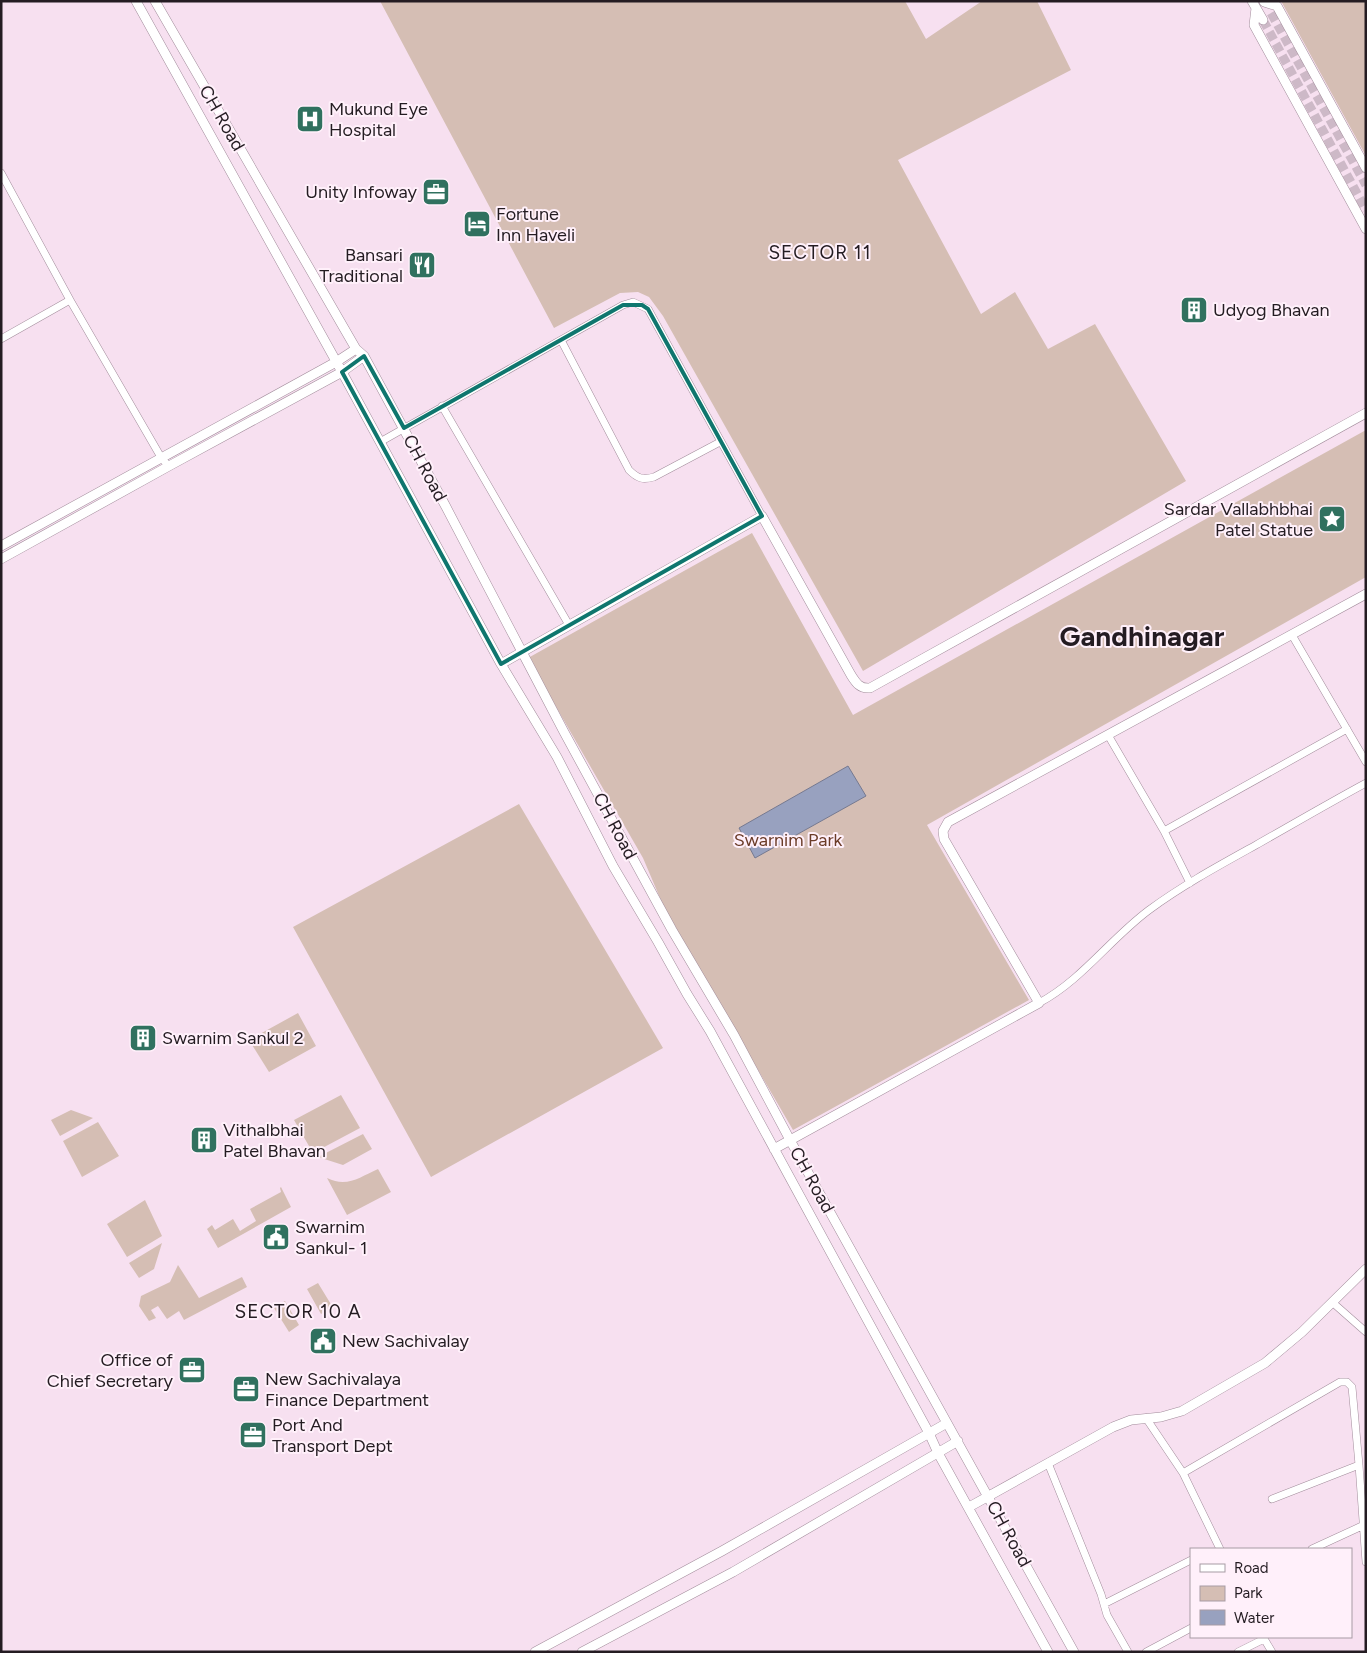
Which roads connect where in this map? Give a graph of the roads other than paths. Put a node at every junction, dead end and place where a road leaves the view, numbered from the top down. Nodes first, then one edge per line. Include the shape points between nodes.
1 (136, 1) edge
2 (155, 1) edge
3 (1264, 1) edge
4 (1254, 5) edge
5 (1271, 13) tunnel mouth
6 (1263, 20) tunnel mouth
7 (1366, 168) edge
8 (1, 173) edge
9 (1366, 229) edge
10 (70, 300) junction
11 (1, 339) edge
12 (561, 340) junction
13 (356, 348) junction
14 (364, 356) junction
15 (336, 362) junction
16 (342, 372) junction
17 (442, 406) junction
18 (1366, 413) edge
19 (404, 428) junction
20 (380, 442) junction
21 (720, 442) junction
22 (162, 458) junction
23 (169, 466) junction
24 (762, 516) junction
25 (1, 546) edge
26 (1, 559) edge
27 (1366, 594) edge
28 (569, 625) junction
29 (1292, 635) junction
30 (523, 651) junction
31 (501, 664) junction
32 (1347, 729) junction
33 (1108, 735) junction
34 (1366, 762) edge
35 (1366, 783) edge
36 (1164, 831) junction
37 (1190, 883) junction
38 (1039, 1003) junction
39 (790, 1140) junction
40 (774, 1149) junction
41 (1366, 1269) edge
42 (1332, 1302) junction
43 (1366, 1332) edge
44 (1146, 1418) junction
45 (947, 1423) junction
46 (929, 1433) junction
47 (958, 1441) junction
48 (938, 1453) junction
49 (1048, 1463) junction
50 (1359, 1465) junction
51 (1183, 1473) junction
52 (988, 1496) junction
53 (1272, 1499) dead end
54 (1364, 1506) edge
55 (969, 1507) junction
56 (1364, 1525) junction
57 (1219, 1547) edge
58 (1314, 1548) edge
59 (1190, 1561) edge
60 (1366, 1562) edge
61 (1104, 1604) junction
62 (1190, 1629) edge
63 (1264, 1638) edge
64 (535, 1652) edge
65 (582, 1652) edge
66 (1048, 1652) edge
67 (1074, 1652) edge
68 (1128, 1652) edge
69 (1146, 1652) edge
70 (1238, 1652) edge
71 (1272, 1652) edge

1 - 15 street, CH Road
2 - 13 street, CH Road
3 - 5 street
3 - 7 street via 1277,6
4 - 6 street
4 - 9 street via 1254,25
8 - 10 street
10 - 11 street
10 - 22 street
12 - 17 street
12 - 21 street via 623,305 633,302 648,309
12 - 21 street via 630,470 638,478 645,480
13 - 14 street, CH Road
13 - 15 street
14 - 16 street
14 - 19 street, CH Road
15 - 16 street, CH Road
15 - 22 street
16 - 20 street, CH Road
16 - 23 street
17 - 19 street
17 - 28 street
18 - 24 street via 870,688 859,686 851,675
19 - 20 street
19 - 30 street, CH Road
20 - 31 street, CH Road
21 - 24 street
22 - 23 street
22 - 25 street
23 - 26 street
24 - 28 street
27 - 29 street
28 - 30 street
29 - 32 street
29 - 33 street
30 - 31 street
30 - 39 street, CH Road via 672,930 727,1022
31 - 40 street, CH Road via 557,757 613,866 710,1031
32 - 34 street
32 - 36 street
33 - 36 street
33 - 38 street via 948,822 943,831 944,839
35 - 37 street
36 - 37 street
37 - 38 street via 1129,925 1081,973
38 - 39 street
39 - 40 street
39 - 45 street, CH Road
40 - 46 street, CH Road
41 - 42 street
42 - 43 street
42 - 44 street via 1265,1363 1182,1410
44 - 49 street via 1113,1427
44 - 51 street
45 - 46 street
45 - 47 street, CH Road
46 - 48 street, CH Road
46 - 64 street
47 - 48 street
47 - 52 street, CH Road
48 - 55 street, CH Road
48 - 65 street via 733,1572
49 - 52 street
49 - 61 street
50 - 51 street via 1352,1387 1347,1382 1340,1382
50 - 53 street
50 - 54 street
51 - 57 street
52 - 55 street
52 - 67 street, CH Road
54 - 56 street
55 - 66 street, CH Road
56 - 58 street
56 - 60 street
59 - 61 street
61 - 68 street
62 - 69 street
63 - 70 street
63 - 71 street

